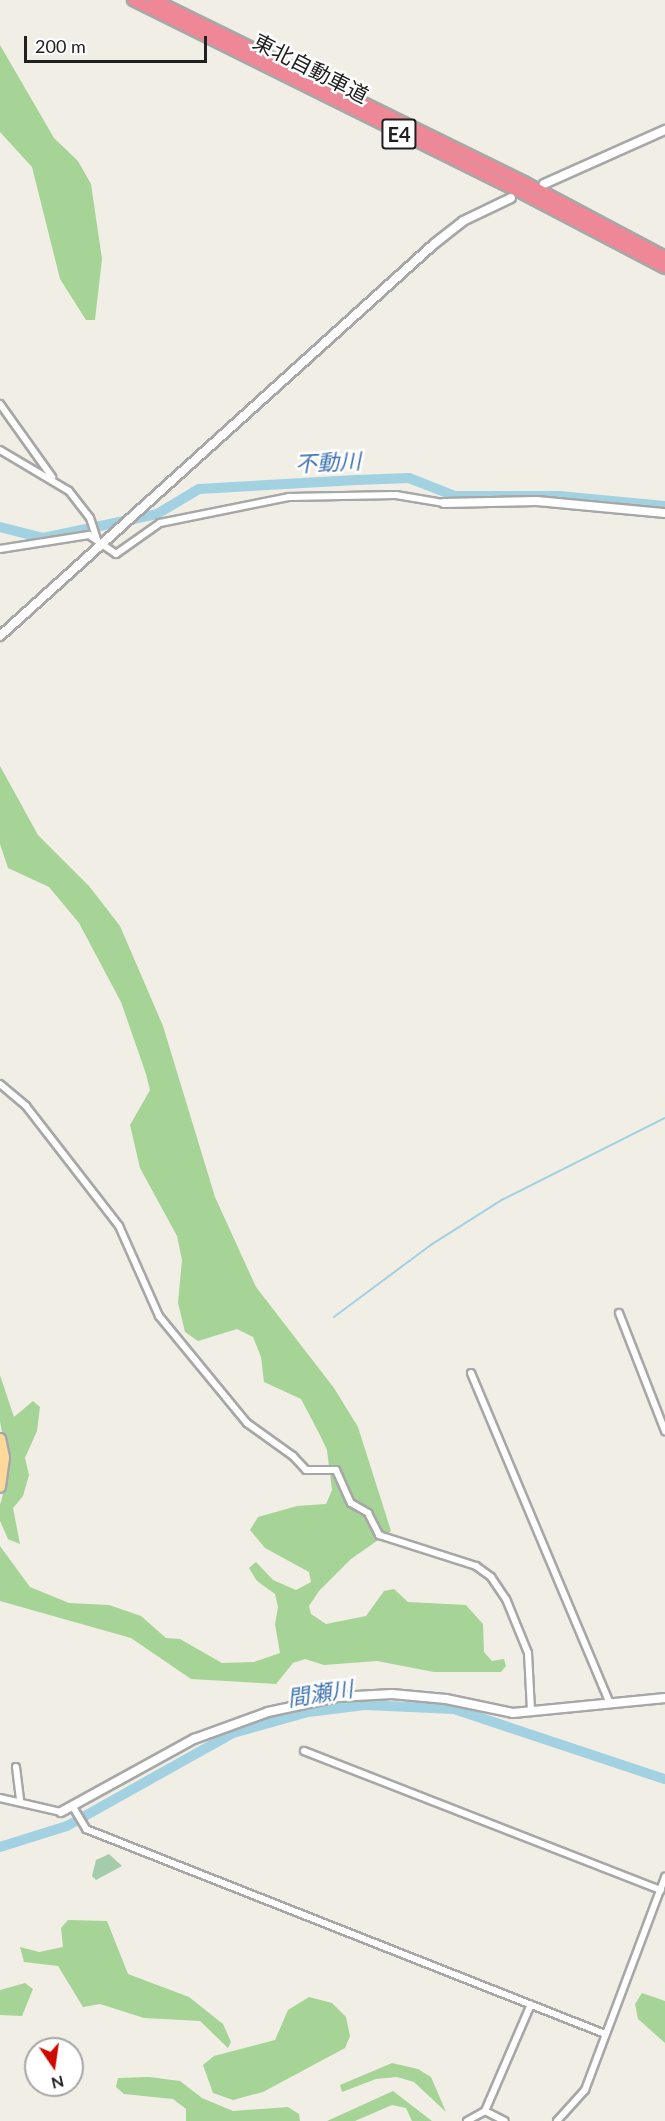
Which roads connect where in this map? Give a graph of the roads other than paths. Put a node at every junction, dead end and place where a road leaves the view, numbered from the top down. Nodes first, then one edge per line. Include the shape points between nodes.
1 (133, 0) edge
2 (154, 0) edge
3 (665, 130) edge
4 (544, 184) dead end
5 (511, 198) dead end
6 (665, 257) edge
7 (665, 268) edge
8 (0, 404) edge
9 (0, 450) edge
10 (52, 478) junction
11 (444, 503) joint
12 (665, 513) edge
13 (100, 546) junction
14 (0, 549) edge
15 (0, 636) edge
16 (0, 1084) edge
17 (619, 1313) dead end
18 (471, 1373) dead end
19 (665, 1431) edge
20 (0, 1438) edge
21 (0, 1487) edge
22 (665, 1698) edge
23 (610, 1703) junction
24 (531, 1710) junction
25 (304, 1751) dead end
26 (16, 1767) dead end
27 (0, 1797) edge
28 (20, 1802) junction
29 (75, 1809) junction
30 (61, 1812) joint
31 (665, 1877) edge
32 (661, 1890) junction
33 (531, 2004) junction
34 (606, 2034) junction
35 (485, 2111) junction
36 (467, 2121) edge
37 (505, 2121) edge
38 (557, 2121) edge

1 - 7 highway, 東北自動車道 / E4
2 - 6 highway, 東北自動車道 / E4 via 524,182
3 - 4 street
5 - 13 street via 463,221 434,244
8 - 10 street
9 - 10 street
10 - 13 street via 69,491 90,519
11 - 12 street via 549,502
11 - 13 street via 396,495 290,497 160,523 116,554
13 - 14 street via 89,535
13 - 15 street
16 - 24 street via 26,1106 119,1226 159,1316 247,1423 306,1470 336,1470 351,1503 368,1512 379,1535 476,1566 491,1577 506,1599 528,1653
17 - 19 street
18 - 23 street
20 - 21 main road via 4,1457
22 - 23 street
23 - 24 street
24 - 29 street via 513,1713 392,1694 326,1699 268,1712 194,1739
25 - 32 street
26 - 28 street
27 - 28 street
28 - 30 street
29 - 30 street
29 - 33 street via 86,1829
31 - 32 street
32 - 34 street
33 - 34 street
33 - 35 street
34 - 38 street via 585,2090
35 - 36 street
35 - 37 street

